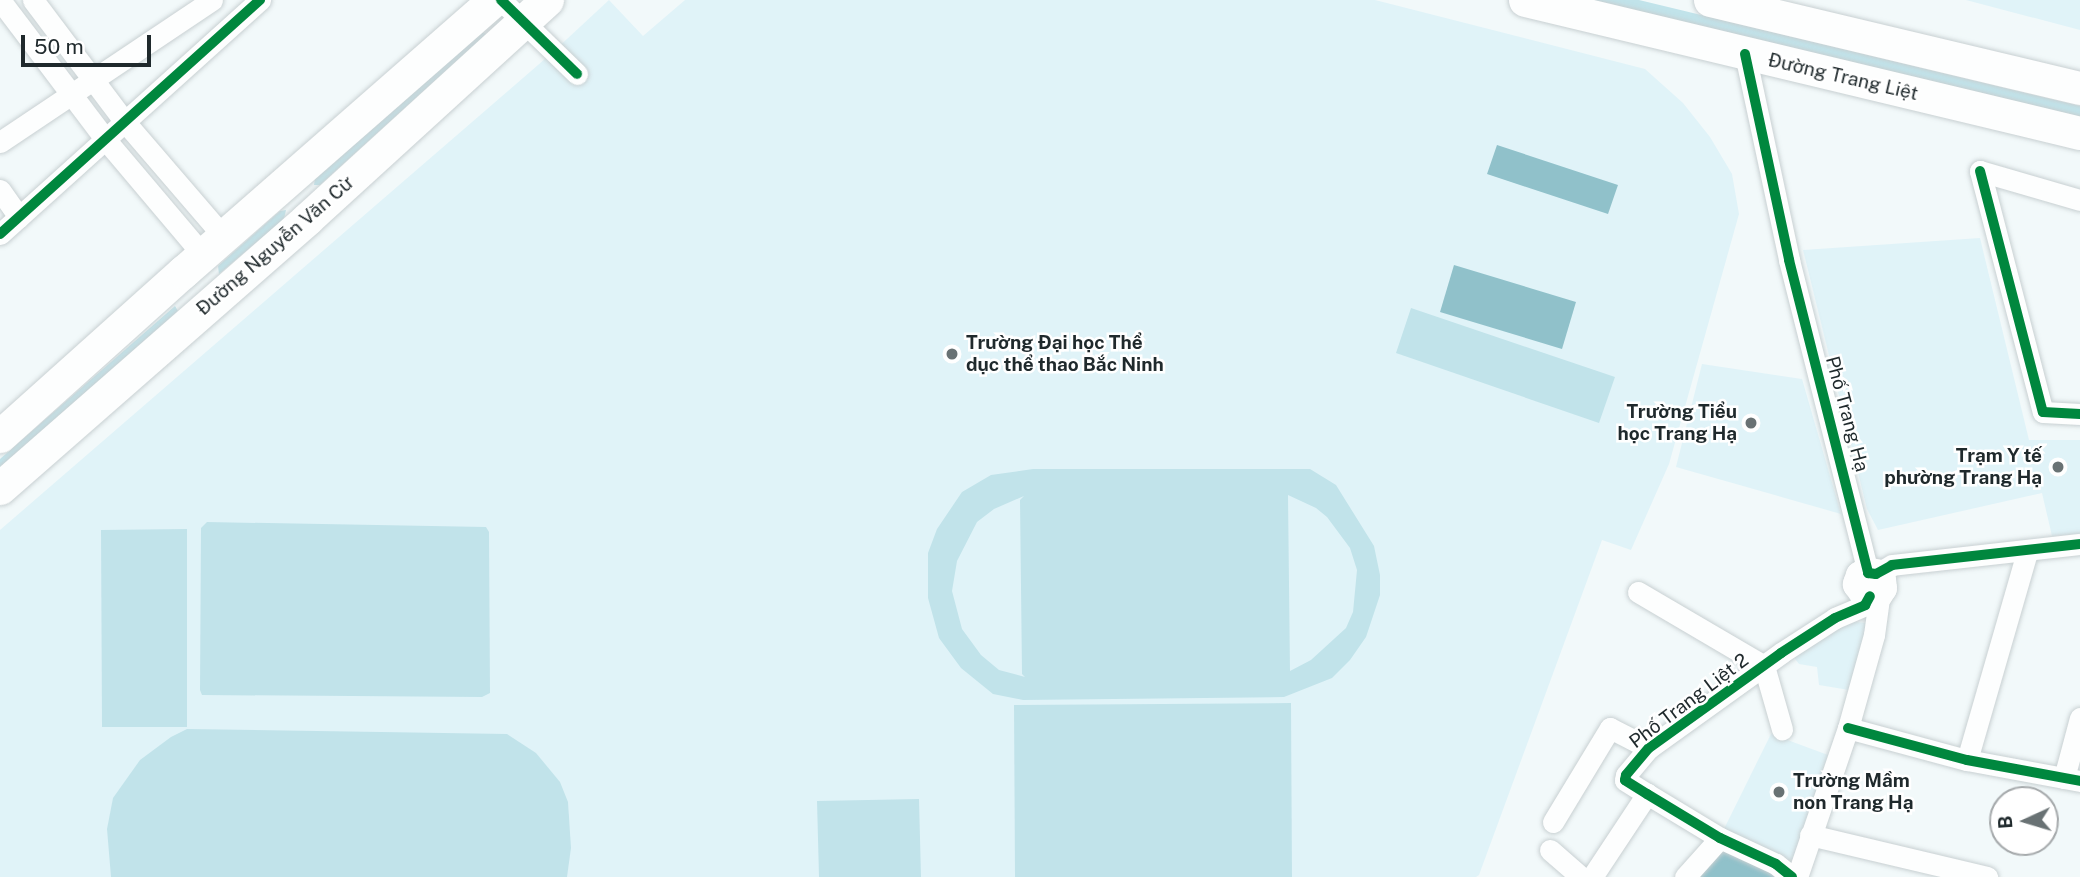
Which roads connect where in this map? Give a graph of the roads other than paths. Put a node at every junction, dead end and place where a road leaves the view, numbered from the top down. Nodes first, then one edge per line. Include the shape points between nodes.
1 (0, 0) edge
2 (33, 0) edge
3 (212, 0) edge
4 (260, 0) edge
5 (494, 0) edge
6 (547, 0) edge
7 (1525, 0) edge
8 (1710, 0) edge
9 (511, 11) edge
10 (1745, 54) junction
11 (577, 74) dead end
12 (92, 80) junction
13 (2080, 88) edge
14 (71, 94) junction
15 (125, 122) junction
16 (2080, 133) edge
17 (105, 139) junction
18 (0, 142) edge
19 (279, 188) junction
20 (0, 190) edge
21 (2080, 200) edge
22 (19, 217) junction
23 (307, 219) junction
24 (0, 234) edge
25 (203, 254) junction
26 (209, 304) junction
27 (2080, 414) edge
28 (0, 436) edge
29 (0, 488) edge
30 (2080, 544) edge
31 (2028, 552) junction
32 (1874, 584) junction
33 (1638, 592) dead end
34 (1764, 666) junction
35 (2080, 718) edge
36 (1848, 727) junction
37 (1782, 729) dead end
38 (1649, 748) junction
39 (1967, 760) junction
40 (2072, 779) edge
41 (1647, 794) junction
42 (1553, 821) dead end
43 (1810, 835) junction
44 (1720, 838) junction
45 (1550, 850) dead end
46 (1581, 877) edge
47 (1592, 877) edge
48 (1685, 877) edge
49 (1794, 877) edge
50 (1987, 877) edge

1 - 14 street
2 - 12 street
3 - 12 street
4 - 15 street
5 - 19 main road
6 - 9 main road, Đường Nguyễn Văn Cừ
7 - 10 main road, Đường Trang Liệt
8 - 13 main road
9 - 11 street
9 - 23 main road, Đường Nguyễn Văn Cừ
10 - 16 main road, Đường Trang Liệt
10 - 32 street, Phố Trang Hạ via 1789,260
12 - 14 street
12 - 15 street
14 - 17 street
14 - 18 street
15 - 17 street
15 - 25 street
17 - 22 street
17 - 25 street
19 - 23 main road
19 - 25 main road
20 - 22 street
21 - 27 street via 1980,171 2043,412
22 - 24 street
23 - 26 main road, Đường Nguyễn Văn Cừ
25 - 26 main road
25 - 28 main road
26 - 29 main road, Đường Nguyễn Văn Cừ
30 - 31 street
31 - 32 street via 1892,565
31 - 39 street
32 - 34 street, Phố Trang Liệt 2 via 1865,605 1835,618
32 - 36 street via 1874,635
33 - 34 street
34 - 37 street
34 - 38 street, Phố Trang Liệt 2
35 - 40 street
36 - 39 street
36 - 43 street
38 - 41 street, Phố Trang Liệt 2 via 1625,780
38 - 42 street via 1610,728
39 - 40 street
41 - 44 street, Phố Trang Liệt 2
41 - 47 street
43 - 49 street
43 - 50 street
44 - 48 street
44 - 49 street, Phố Trang Liệt 2
45 - 46 street

